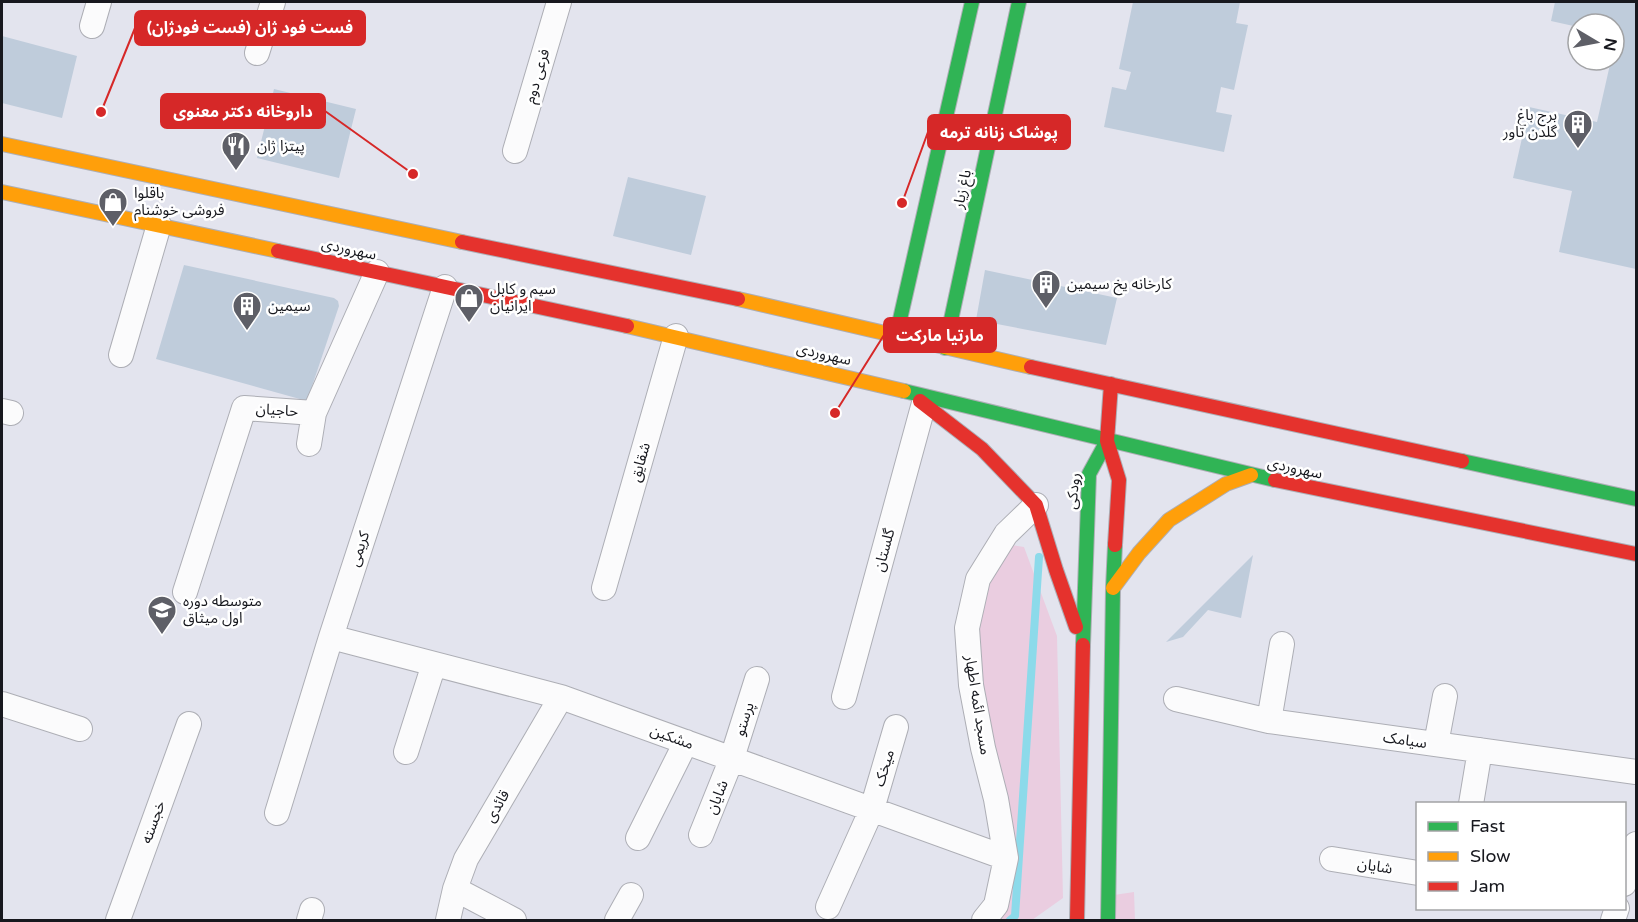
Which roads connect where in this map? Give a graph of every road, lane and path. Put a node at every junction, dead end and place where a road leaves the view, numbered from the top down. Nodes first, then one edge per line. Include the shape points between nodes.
1 (99, 2) edge
2 (273, 2) edge
3 (559, 2) edge
4 (972, 2) edge
5 (1019, 2) edge
6 (92, 26) dead end
7 (257, 53) dead end
8 (2, 144) edge
9 (515, 151) dead end
10 (3, 198) edge
11 (160, 220) junction
12 (377, 272) junction
13 (445, 287) junction
14 (676, 336) junction
15 (896, 337) junction
16 (945, 348) junction
17 (121, 355) dead end
18 (1111, 384) junction
19 (895, 388) junction
20 (924, 403) junction
21 (314, 413) junction
22 (1107, 441) junction
23 (309, 444) dead end
24 (1251, 475) junction
25 (1636, 500) edge
26 (1036, 505) junction
27 (1636, 554) edge
28 (604, 588) dead end
29 (1113, 588) junction
30 (184, 592) dead end
31 (331, 638) junction
32 (1282, 644) dead end
33 (1083, 646) junction
34 (434, 664) junction
35 (757, 680) dead end
36 (1444, 696) dead end
37 (561, 697) junction
38 (844, 697) dead end
39 (1176, 699) dead end
40 (2, 704) edge
41 (1269, 721) junction
42 (189, 724) dead end
43 (896, 727) dead end
44 (80, 729) dead end
45 (686, 742) junction
46 (1436, 744) junction
47 (1480, 750) junction
48 (406, 752) dead end
49 (732, 759) junction
50 (1636, 772) edge
51 (1471, 802) edge
52 (872, 809) junction
53 (277, 813) dead end
54 (701, 836) dead end
55 (638, 838) dead end
56 (1636, 844) edge
57 (1006, 858) junction
58 (1332, 859) dead end
59 (1416, 873) edge
60 (1626, 877) edge
61 (455, 890) junction
62 (631, 895) dead end
63 (828, 907) dead end
64 (1108, 914) edge
65 (1071, 919) edge
66 (118, 921) edge
67 (448, 921) edge
68 (514, 921) edge
69 (617, 921) edge
70 (984, 921) edge

1 - 6 street
2 - 7 street
3 - 9 street, فرعی دوم
4 - 15 main road, باغ زیار
5 - 16 main road, باغ زیار
8 - 15 main road, سهروردی via 169,186 750,302
10 - 11 main road, سهروردی
11 - 12 main road, سهروردی
11 - 17 street
12 - 13 main road, سهروردی
12 - 21 street, حاجیان
13 - 14 main road, سهروردی
13 - 31 street, کریمی
14 - 19 main road, سهروردی
14 - 28 street, شقایق
15 - 16 main road, سهروردی
16 - 18 main road, سهروردی
18 - 22 main road
18 - 25 main road, سهروردی
19 - 20 main road
19 - 22 main road, سهروردی
20 - 26 main road via 982,449
20 - 38 street, گلستان
21 - 23 street
21 - 30 street, حاجیان via 244,408
22 - 24 main road, سهروردی
22 - 29 main road via 1119,480
22 - 33 main road, رودکی via 1089,474
24 - 27 main road, سهروردی
24 - 29 main road via 1226,484 1169,520
26 - 33 main road
26 - 57 street, مسجد ائمه اطهار via 1006,534 978,579 967,628 971,686
29 - 64 main road
31 - 34 street, مشکین
31 - 53 street, کریمی
32 - 41 street
33 - 65 main road, رودکی
34 - 37 street, مشکین
34 - 48 street
35 - 49 street, پرستو
36 - 46 street
37 - 45 street, مشکین
37 - 61 street, قائدی via 466,859
39 - 41 street, سیامک
40 - 44 street
41 - 46 street, سیامک
42 - 66 street, خجسته
43 - 52 street, میخک
45 - 49 street, مشکین
45 - 55 street
46 - 47 street, سیامک
47 - 50 street, سیامک
47 - 51 street
49 - 52 street, مشکین
49 - 54 street, شایان
52 - 57 street, مشکین
52 - 63 street
56 - 60 street
57 - 70 street, مسجد ائمه اطهار via 996,905
58 - 59 street, شایان
61 - 67 street, قائدی
61 - 68 street
62 - 69 street
64 - 65 street

